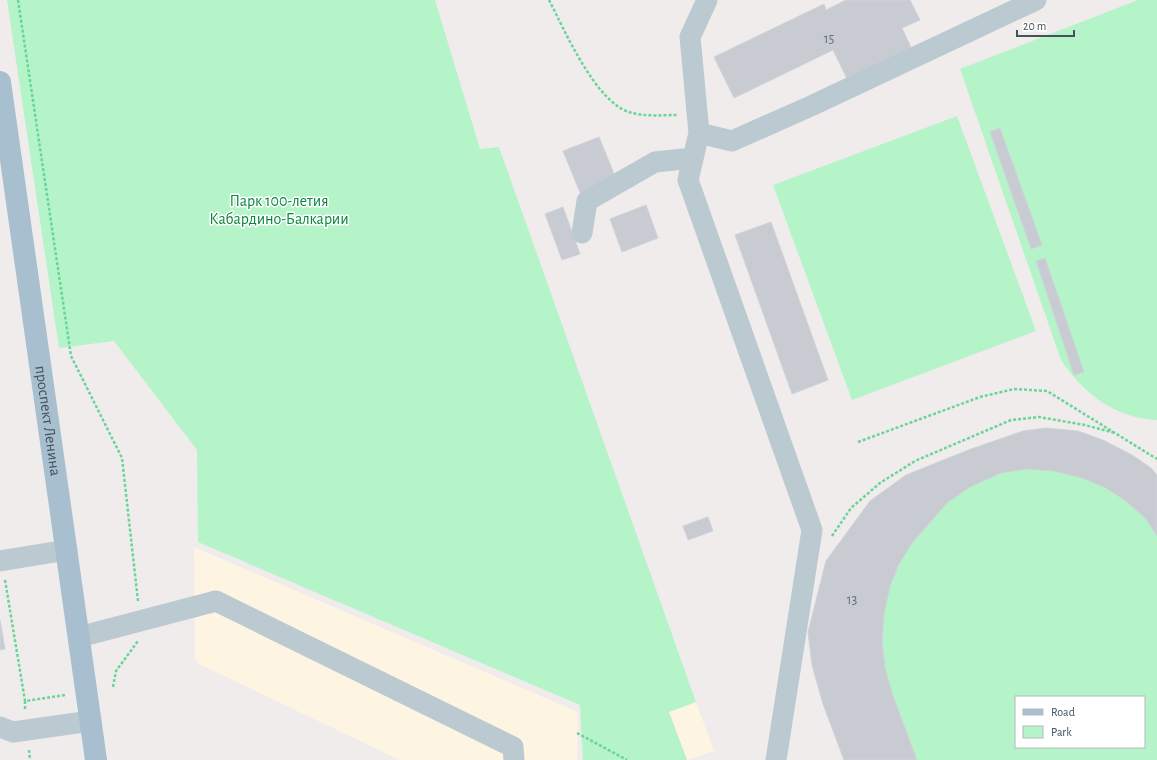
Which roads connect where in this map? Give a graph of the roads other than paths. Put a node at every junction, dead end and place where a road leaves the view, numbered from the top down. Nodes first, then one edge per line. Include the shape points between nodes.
1 (707, 0) edge
2 (1036, 0) edge
3 (0, 82) edge
4 (698, 124) junction
5 (693, 158) junction
6 (582, 233) dead end
7 (67, 550) junction
8 (1, 560) edge
9 (79, 637) junction
10 (91, 721) junction
11 (0, 727) edge
12 (96, 760) edge
13 (514, 760) edge
14 (776, 760) edge

1 - 4 lane via 690,37
2 - 4 lane via 732,141
3 - 7 main road, проспект Ленина
4 - 5 lane
5 - 6 lane via 654,162 587,201
5 - 14 lane via 688,180 812,530
7 - 8 lane
7 - 9 main road, проспект Ленина
9 - 10 main road, проспект Ленина
9 - 13 lane via 216,601 513,747
10 - 11 lane via 13,732
10 - 12 main road, проспект Ленина

